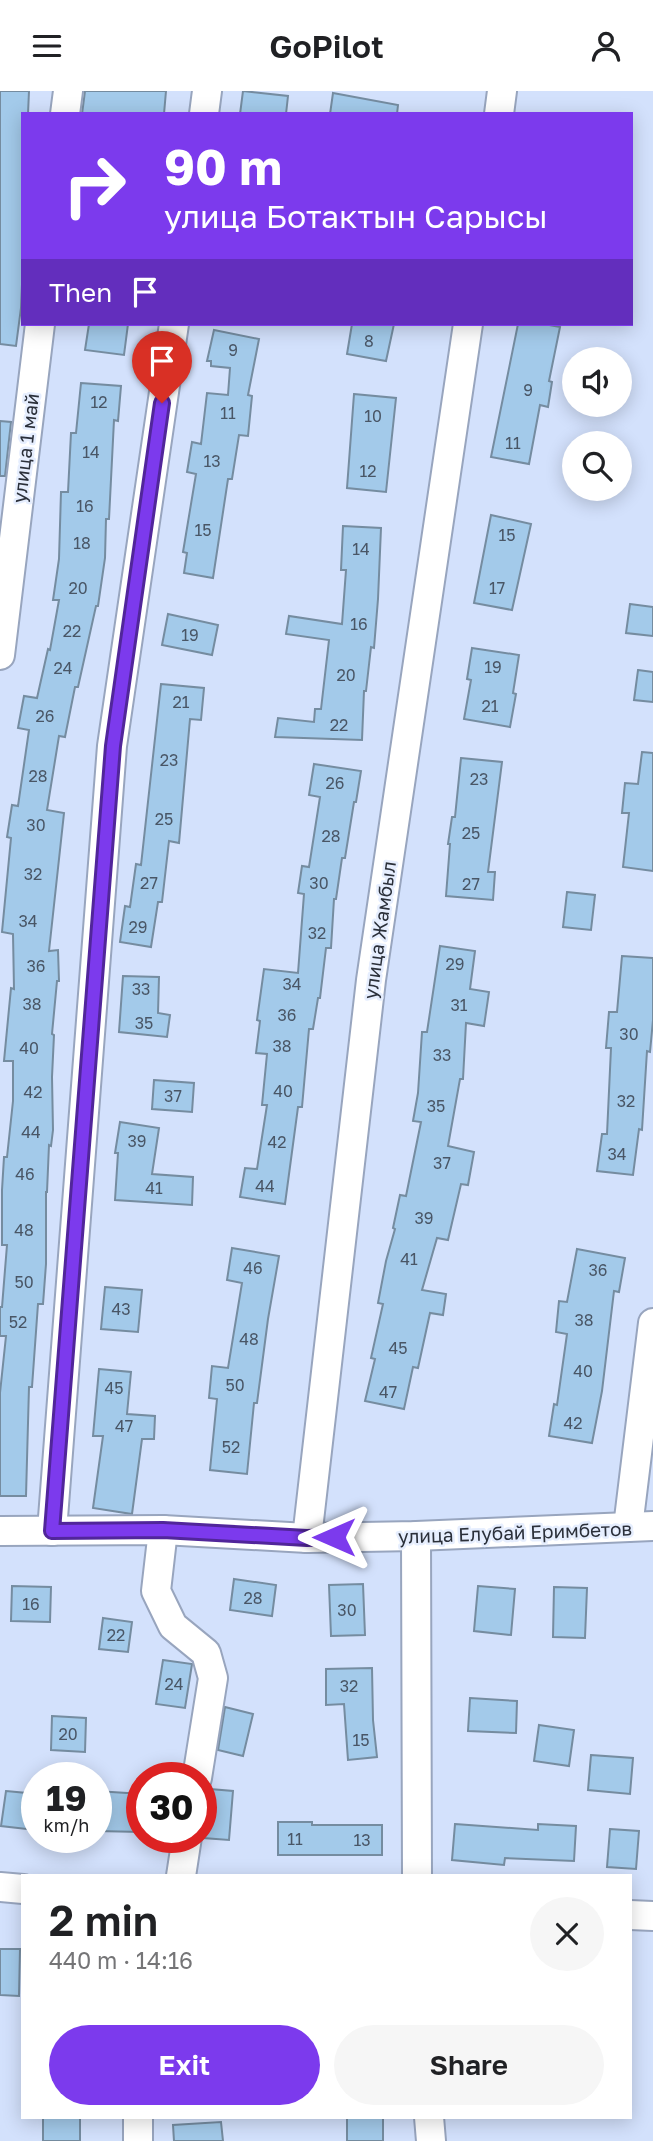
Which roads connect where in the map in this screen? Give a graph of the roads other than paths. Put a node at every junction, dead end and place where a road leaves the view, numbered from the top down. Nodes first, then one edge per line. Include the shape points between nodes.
1 (68, 91) edge
2 (207, 91) edge
3 (502, 91) edge
4 (65, 112) edge
5 (204, 112) edge
6 (499, 112) edge
7 (40, 326) edge
8 (174, 326) edge
9 (468, 326) edge
10 (0, 655) edge
11 (653, 1323) edge
12 (641, 1526) edge
13 (163, 1530) junction
14 (0, 1531) edge
15 (52, 1531) junction
16 (416, 1536) junction
17 (307, 1538) junction
18 (200, 1762) edge
19 (185, 1853) edge
20 (181, 1874) edge
21 (417, 1874) edge
22 (0, 1887) edge
23 (21, 1889) edge
24 (632, 1915) edge
25 (653, 1916) edge
26 (138, 2119) edge
27 (429, 2119) edge
28 (138, 2141) edge
29 (431, 2141) edge

1 - 4 street
2 - 5 street
3 - 6 street
7 - 10 street, улица 1 май
8 - 15 street via 113,746
9 - 17 street, улица Жамбыл via 372,980
11 - 12 street
12 - 16 street, улица Елубай Еримбетов
13 - 15 street, улица Елубай Еримбетов
13 - 17 street, улица Елубай Еримбетов
13 - 18 street via 156,1591 173,1626 206,1653 214,1678
14 - 15 street, улица Елубай Еримбетов
16 - 17 street, улица Елубай Еримбетов
16 - 21 street
19 - 20 street
22 - 23 street
24 - 25 street
26 - 28 street
27 - 29 street

